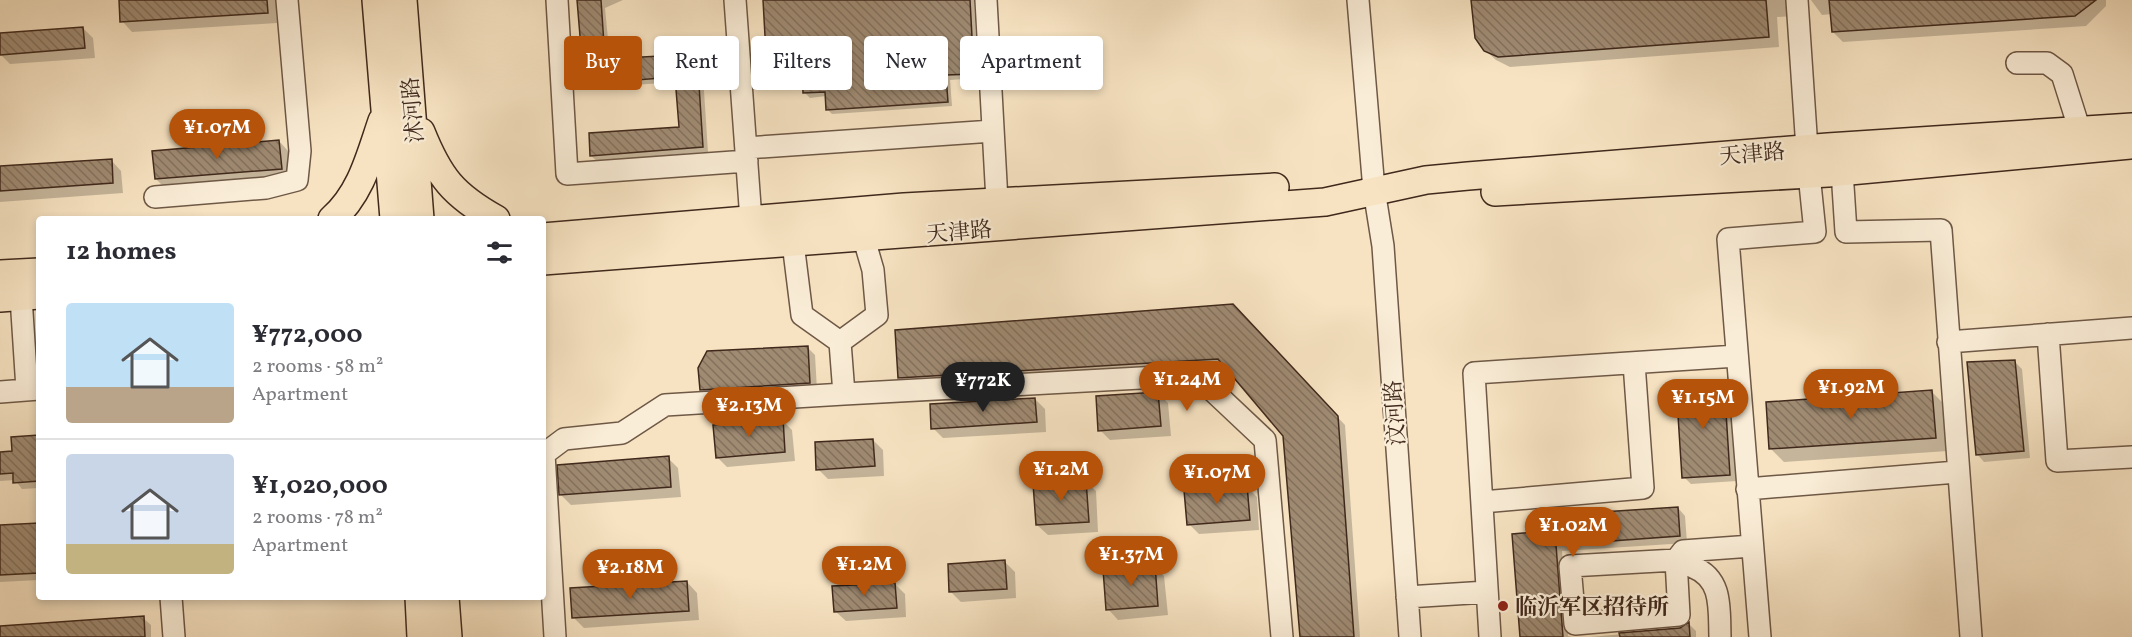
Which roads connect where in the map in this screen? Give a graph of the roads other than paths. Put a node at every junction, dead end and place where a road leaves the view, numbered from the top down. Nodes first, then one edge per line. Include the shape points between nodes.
1 (287, 0) edge
2 (376, 0) edge
3 (403, 0) edge
4 (557, 0) edge
5 (735, 0) edge
6 (986, 0) edge
7 (1358, 0) edge
8 (1366, 0) edge
9 (1797, 0) edge
10 (2017, 63) dead end
11 (412, 108) junction
12 (385, 111) junction
13 (2132, 127) edge
14 (2080, 130) junction
15 (993, 131) junction
16 (2132, 145) edge
17 (747, 155) junction
18 (1808, 161) junction
19 (1842, 171) junction
20 (1374, 190) junction
21 (155, 197) dead end
22 (997, 201) junction
23 (335, 216) edge
24 (394, 216) edge
25 (420, 216) edge
26 (491, 216) edge
27 (752, 220) junction
28 (546, 229) edge
29 (546, 238) edge
30 (864, 239) junction
31 (793, 243) junction
32 (586, 245) junction
33 (546, 260) edge
34 (546, 268) edge
35 (36, 272) edge
36 (0, 274) edge
37 (20, 297) edge
38 (2132, 327) edge
39 (2048, 334) junction
40 (840, 342) junction
41 (1948, 342) junction
42 (1737, 356) junction
43 (1634, 363) junction
44 (33, 389) edge
45 (0, 392) edge
46 (844, 394) junction
47 (546, 452) edge
48 (2132, 457) edge
49 (1957, 472) junction
50 (546, 487) edge
51 (1747, 489) junction
52 (1482, 502) junction
53 (1752, 546) junction
54 (1685, 563) junction
55 (1487, 592) junction
56 (1407, 597) junction
57 (171, 600) edge
58 (418, 600) edge
59 (446, 600) edge
60 (174, 637) edge
61 (421, 637) edge
62 (448, 637) edge
63 (555, 637) edge
64 (1282, 637) edge
65 (1402, 637) edge
66 (1410, 637) edge
67 (1490, 637) edge
68 (1720, 637) edge
69 (1760, 637) edge
70 (1971, 637) edge

1 - 21 street via 300,151 297,180 266,189
2 - 12 main road, 沭河路
3 - 11 main road, 沭河路
4 - 17 street via 567,174
5 - 17 street
6 - 15 street
7 - 20 street, 汶河路
8 - 20 street, 汶河路 via 1380,140
9 - 18 street
10 - 14 street via 2046,63 2062,74
11 - 25 main road, 沭河路
11 - 26 main road via 434,164 465,202
12 - 23 main road via 361,182
12 - 24 main road, 沭河路
13 - 14 main road, 天津路
14 - 18 main road, 天津路
15 - 17 street
15 - 22 street
16 - 19 main road, 天津路
17 - 27 street
18 - 19 main road, 天津路
18 - 20 main road, 天津路 via 1426,198
18 - 42 street via 1815,232 1728,239
19 - 41 street via 1846,232 1941,230
20 - 22 main road, 天津路 via 1324,184
20 - 30 main road, 天津路 via 1325,202
20 - 56 street, 汶河路 via 1383,246
20 - 65 street, 汶河路 via 1372,247
22 - 27 main road, 天津路
27 - 32 main road, 天津路
28 - 32 main road
29 - 32 main road, 天津路
30 - 31 main road, 天津路
30 - 40 street via 873,270 877,315
31 - 32 main road, 天津路
31 - 40 street via 802,315
32 - 33 main road, 天津路
32 - 34 main road
35 - 36 main road
37 - 44 street
38 - 39 street
39 - 41 street
39 - 48 street via 2057,461
40 - 46 street
41 - 49 street
42 - 43 street
42 - 51 street
43 - 52 street via 1643,488
43 - 52 street via 1473,373
44 - 45 street
46 - 47 street via 665,405 622,433 564,439
46 - 64 street via 1196,375 1264,440
49 - 51 street
49 - 70 street
50 - 63 street
51 - 53 street
52 - 55 street
53 - 54 street via 1683,551
53 - 69 street
54 - 54 street via 1570,566 1575,624 1679,615
54 - 68 street via 1705,572 1715,583
55 - 56 street
55 - 67 street
56 - 66 street, 汶河路
57 - 60 street
58 - 61 main road
59 - 62 main road

